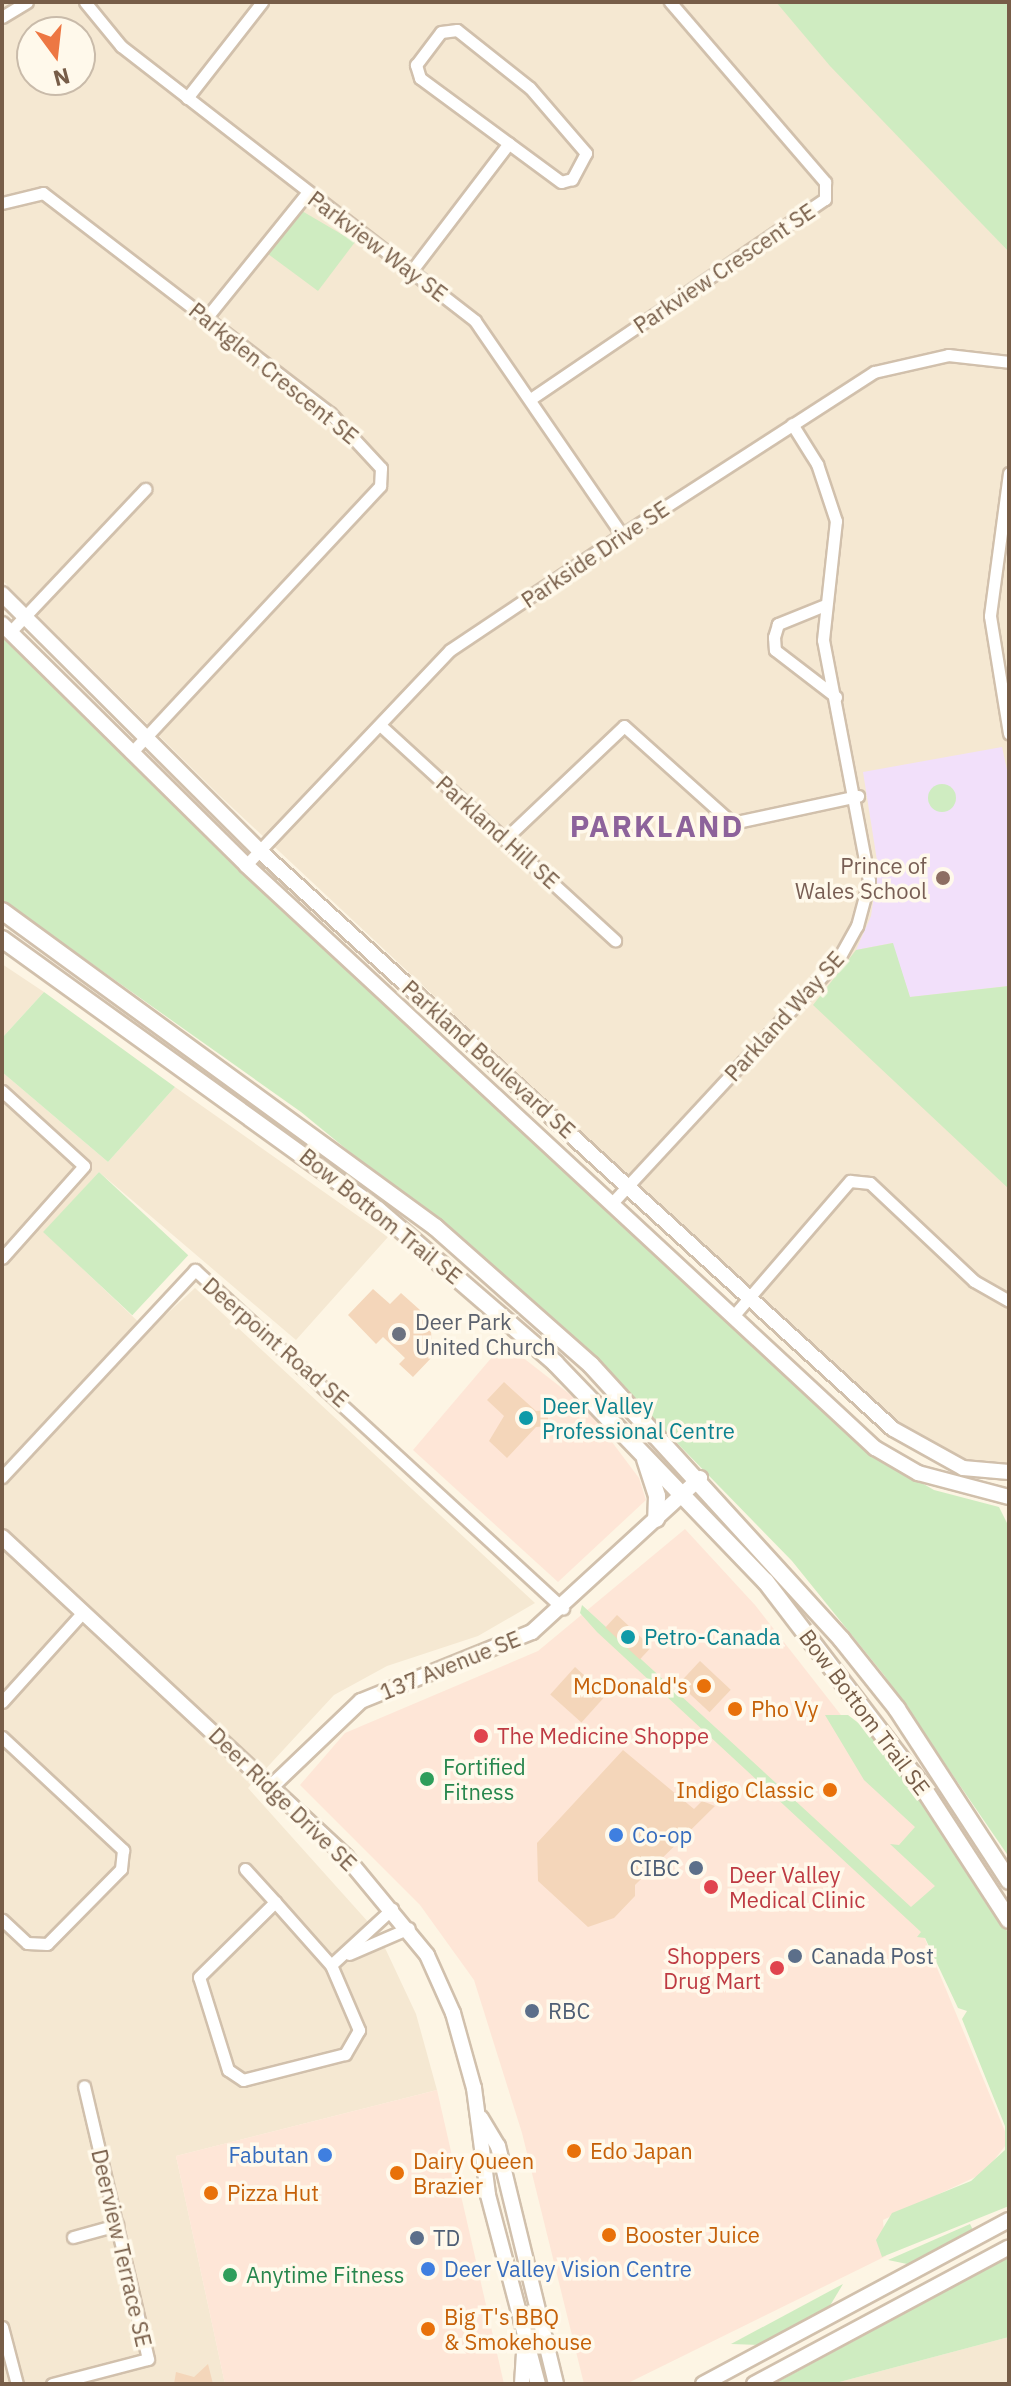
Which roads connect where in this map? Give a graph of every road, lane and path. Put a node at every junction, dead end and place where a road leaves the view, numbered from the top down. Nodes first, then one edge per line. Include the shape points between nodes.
1 (27, 2) edge
2 (85, 2) edge
3 (262, 2) edge
4 (670, 2) edge
5 (2, 17) edge
6 (187, 98) junction
7 (509, 143) junction
8 (308, 192) junction
9 (2, 203) edge
10 (413, 269) junction
11 (207, 317) junction
12 (1009, 362) edge
13 (532, 398) junction
14 (792, 424) junction
15 (1009, 473) edge
16 (145, 489) dead end
17 (622, 535) junction
18 (2, 594) edge
19 (825, 605) junction
20 (24, 618) junction
21 (6, 628) edge
22 (836, 697) junction
23 (380, 725) junction
24 (1009, 733) edge
25 (143, 740) junction
26 (131, 753) junction
27 (858, 796) junction
28 (507, 837) junction
29 (262, 853) junction
30 (246, 865) junction
31 (2, 911) edge
32 (2, 939) edge
33 (615, 940) dead end
34 (2, 1091) edge
35 (629, 1186) junction
36 (612, 1203) junction
37 (2, 1258) edge
38 (750, 1299) junction
39 (1009, 1301) edge
40 (735, 1314) junction
41 (640, 1451) junction
42 (1009, 1472) edge
43 (2, 1477) edge
44 (700, 1478) junction
45 (685, 1493) junction
46 (1009, 1497) edge
47 (656, 1519) junction
48 (2, 1537) edge
49 (563, 1608) junction
50 (83, 1612) junction
51 (2, 1702) edge
52 (2, 1737) edge
53 (272, 1786) junction
54 (245, 1869) dead end
55 (1009, 1881) edge
56 (275, 1902) junction
57 (392, 1909) junction
58 (2, 1920) edge
59 (1009, 1920) edge
60 (409, 1928) junction
61 (349, 1954) junction
62 (331, 1965) junction
63 (84, 2086) dead end
64 (480, 2118) junction
65 (1009, 2220) edge
66 (117, 2225) junction
67 (73, 2237) dead end
68 (1009, 2247) edge
69 (2, 2327) edge
70 (525, 2337) junction
71 (17, 2384) edge
72 (52, 2384) edge
73 (522, 2384) edge
74 (538, 2384) edge
75 (556, 2384) edge
76 (703, 2384) edge
77 (754, 2384) edge

1 - 5 street
2 - 6 street, Parkview Way SE via 121,46
3 - 6 street
4 - 13 street, Parkview Crescent SE via 825,182 825,199
6 - 8 street, Parkview Way SE
7 - 7 street via 420,78 416,65 441,32 457,30 530,88 586,153 585,166 561,182
7 - 10 street
8 - 10 street, Parkview Way SE
8 - 11 street
9 - 11 street, Parkglen Crescent SE via 43,193
10 - 13 street, Parkview Way SE via 475,321
11 - 25 street, Parkglen Crescent SE via 349,428 381,468 380,486
12 - 14 street, Parkside Drive SE via 948,355 908,360
13 - 17 street, Parkview Way SE
14 - 17 street, Parkside Drive SE
14 - 19 street, Parkland Way SE via 832,498 836,521
15 - 24 street via 990,616
16 - 20 street
17 - 23 street, Parkside Drive SE via 450,650
18 - 20 street, Parkland Boulevard SE
19 - 22 street, Parkland Way SE via 823,640
19 - 22 street via 778,624 775,650
20 - 21 street
20 - 25 street, Parkland Boulevard SE
21 - 26 street, Parkland Boulevard SE
22 - 27 street, Parkland Way SE
23 - 28 street, Parkland Hill SE
23 - 29 street, Parkside Drive SE
25 - 26 street, Parkglen Crescent SE
25 - 29 street, Parkland Boulevard SE
26 - 30 street, Parkland Boulevard SE
27 - 28 street via 732,823 624,726 561,779
27 - 35 street, Parkland Way SE via 869,881 850,941
28 - 33 street, Parkland Hill SE
29 - 30 street, Parkside Drive SE
29 - 35 street, Parkland Boulevard SE
30 - 36 street, Parkland Boulevard SE
31 - 44 main road, Bow Bottom Trail SE via 435,1227 591,1365
32 - 41 main road, Bow Bottom Trail SE via 378,1210 555,1363
34 - 37 street via 84,1166
35 - 36 street, Parkland Way SE
35 - 38 street, Parkland Boulevard SE
36 - 40 street, Parkland Boulevard SE
38 - 39 street via 850,1181 870,1183 974,1281
38 - 40 street
38 - 42 street, Parkland Boulevard SE via 893,1429 963,1468
40 - 46 street, Parkland Boulevard SE via 875,1448 918,1473
41 - 45 main road, Bow Bottom Trail SE
41 - 47 main road via 654,1480
43 - 49 street, Deerpoint Road SE via 195,1270
44 - 45 street, 137 Avenue SE
44 - 55 main road, Bow Bottom Trail SE via 897,1709
45 - 47 street, 137 Avenue SE
45 - 59 main road, Bow Bottom Trail SE via 842,1680
47 - 49 street, 137 Avenue SE
48 - 50 street, Deer Ridge Drive SE
49 - 53 street, 137 Avenue SE via 510,1645 361,1701
50 - 51 street
50 - 53 street, Deer Ridge Drive SE
52 - 58 street via 123,1850 121,1869 47,1944 27,1943
53 - 57 street, Deer Ridge Drive SE
54 - 56 street
56 - 62 street
56 - 62 street via 199,1977 228,2070 243,2080 345,2054 357,2043
57 - 60 street, Deer Ridge Drive SE
57 - 61 street
60 - 61 street
60 - 64 street, Deer Ridge Drive SE via 453,2013
61 - 62 street
63 - 66 street, Deerview Terrace SE
64 - 70 street, Deer Ridge Drive SE via 478,2151
64 - 75 street, Deer Ridge Drive SE via 498,2146
65 - 76 street
66 - 67 street
66 - 72 street, Deerview Terrace SE via 148,2359
68 - 77 street
69 - 71 street
70 - 73 street
70 - 74 street, Deer Ridge Drive SE

